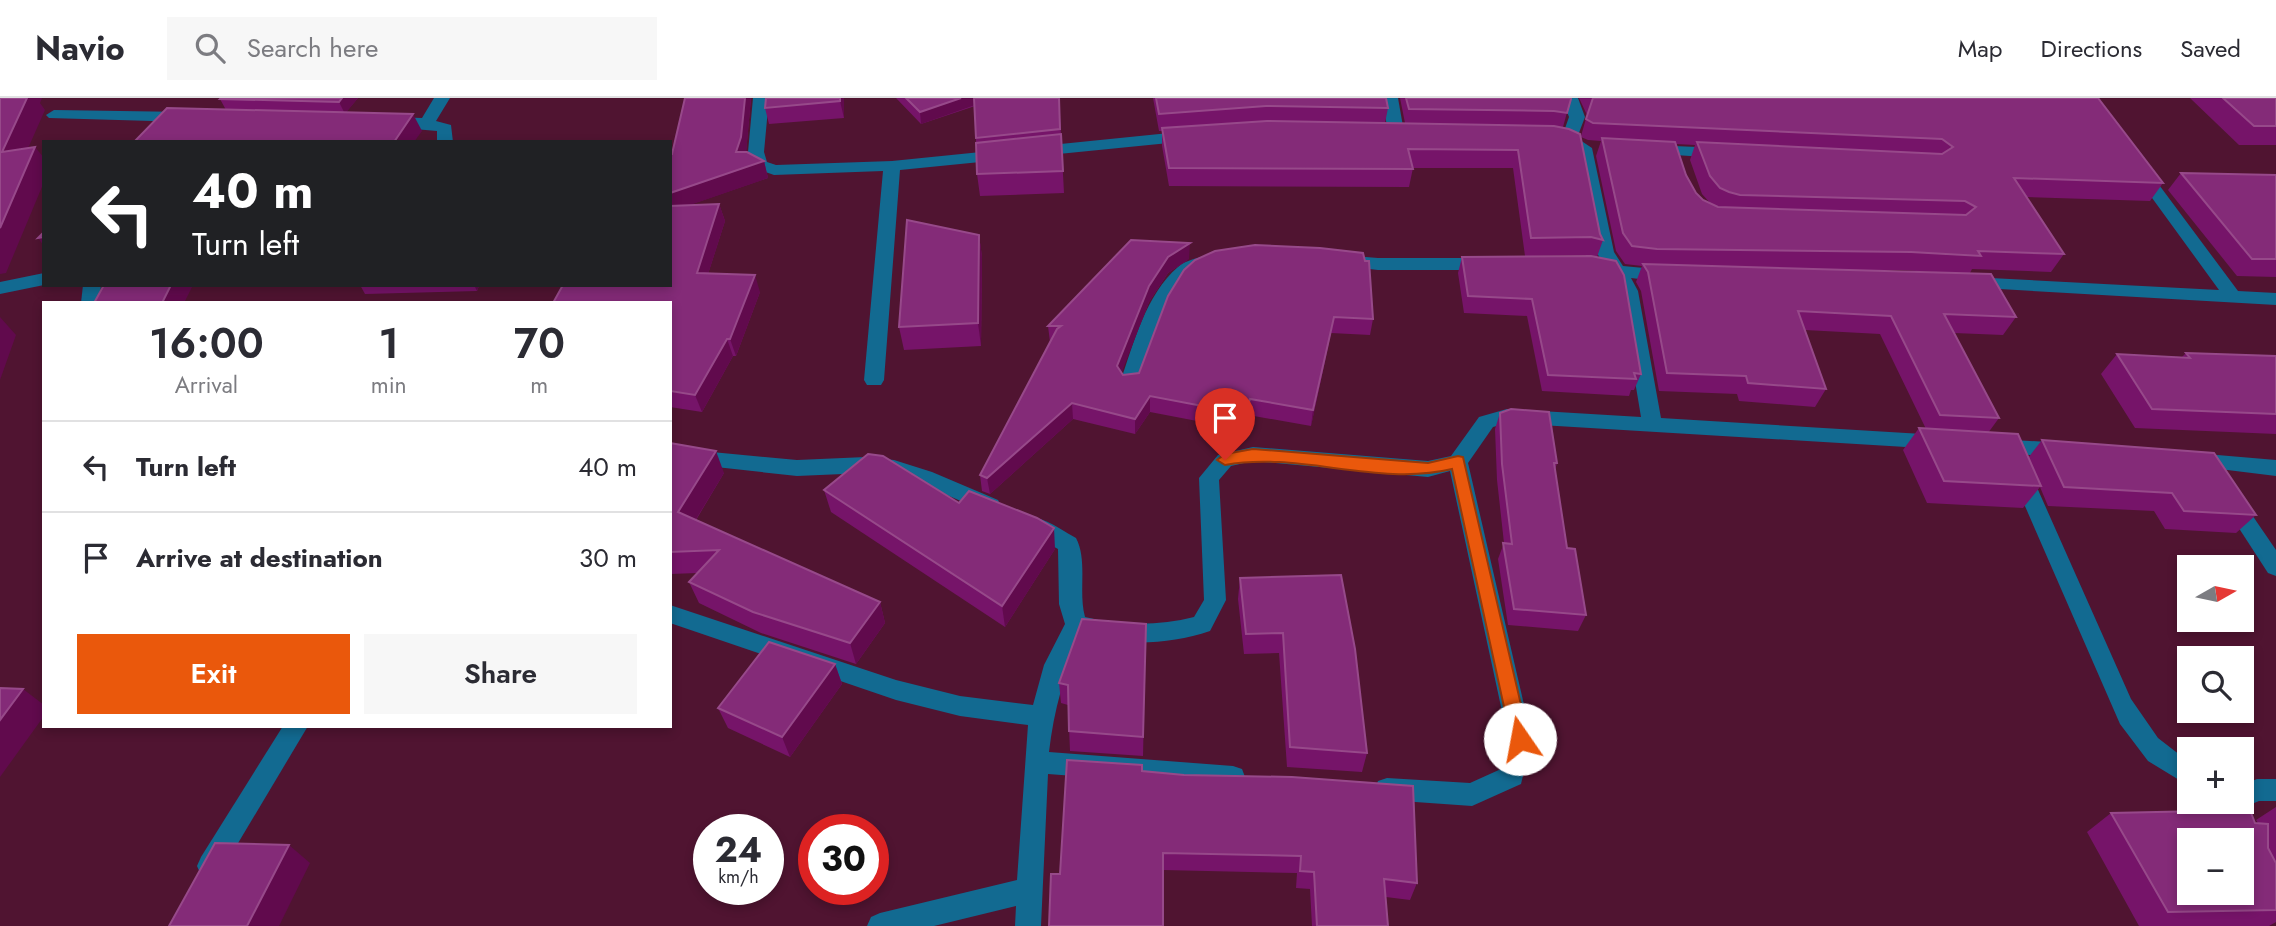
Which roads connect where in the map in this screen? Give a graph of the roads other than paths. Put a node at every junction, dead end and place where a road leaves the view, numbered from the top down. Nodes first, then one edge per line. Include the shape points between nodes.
1 (442, 98) edge
2 (761, 98) edge
3 (1390, 98) edge
4 (1570, 98) edge
5 (54, 115) dead end
6 (205, 118) edge
7 (376, 121) edge
8 (427, 123) junction
9 (1396, 132) edge
10 (1209, 134) edge
11 (1535, 136) edge
12 (445, 140) edge
13 (1583, 145) junction
14 (1635, 149) edge
15 (1743, 154) edge
16 (2131, 158) edge
17 (892, 166) junction
18 (1222, 256) edge
19 (1322, 259) edge
20 (1502, 264) edge
21 (1596, 267) edge
22 (1618, 271) junction
23 (1678, 276) edge
24 (42, 279) edge
25 (1955, 282) edge
26 (0, 288) edge
27 (2234, 298) junction
28 (2276, 299) edge
29 (874, 380) dead end
30 (1130, 383) edge
31 (1652, 424) junction
32 (2008, 447) junction
33 (2088, 452) edge
34 (672, 455) edge
35 (2179, 459) edge
36 (1458, 461) junction
37 (2204, 461) junction
38 (2276, 468) edge
39 (2276, 567) edge
40 (672, 615) edge
41 (1076, 624) junction
42 (1041, 716) junction
43 (295, 728) edge
44 (1036, 762) junction
45 (2177, 768) edge
46 (1254, 779) edge
47 (1363, 787) edge
48 (2276, 790) edge
49 (2254, 791) edge
50 (202, 880) edge
51 (1030, 890) junction
52 (880, 926) edge
53 (1028, 926) edge

1 - 8 street
2 - 17 street via 756,152 760,165 774,170
3 - 9 street
4 - 13 street
5 - 6 street
7 - 8 street
8 - 12 street via 445,128
10 - 17 street
11 - 13 street
13 - 22 street via 1605,252
14 - 15 street via 1678,158
16 - 27 street
17 - 29 street
18 - 30 street via 1183,272 1144,340
19 - 20 street
21 - 22 street
22 - 23 street
22 - 31 street via 1629,291
24 - 26 street
25 - 27 street
27 - 28 street
31 - 32 street
31 - 36 street via 1507,416 1486,422
32 - 33 street
32 - 45 street via 2121,704 2137,734 2160,759
34 - 41 street via 797,468 866,465 925,477 1068,544 1072,566 1068,605
35 - 37 street
36 - 41 street via 1428,469 1253,454 1225,460 1209,478 1214,600 1202,624 1173,633 1101,631
36 - 47 street via 1520,739 1512,776 1472,795
37 - 38 street
37 - 39 street
40 - 42 street via 896,690 960,706
41 - 42 street via 1056,665
42 - 44 street
43 - 50 street
44 - 46 street
44 - 51 street
48 - 49 street
51 - 52 street
51 - 53 street

